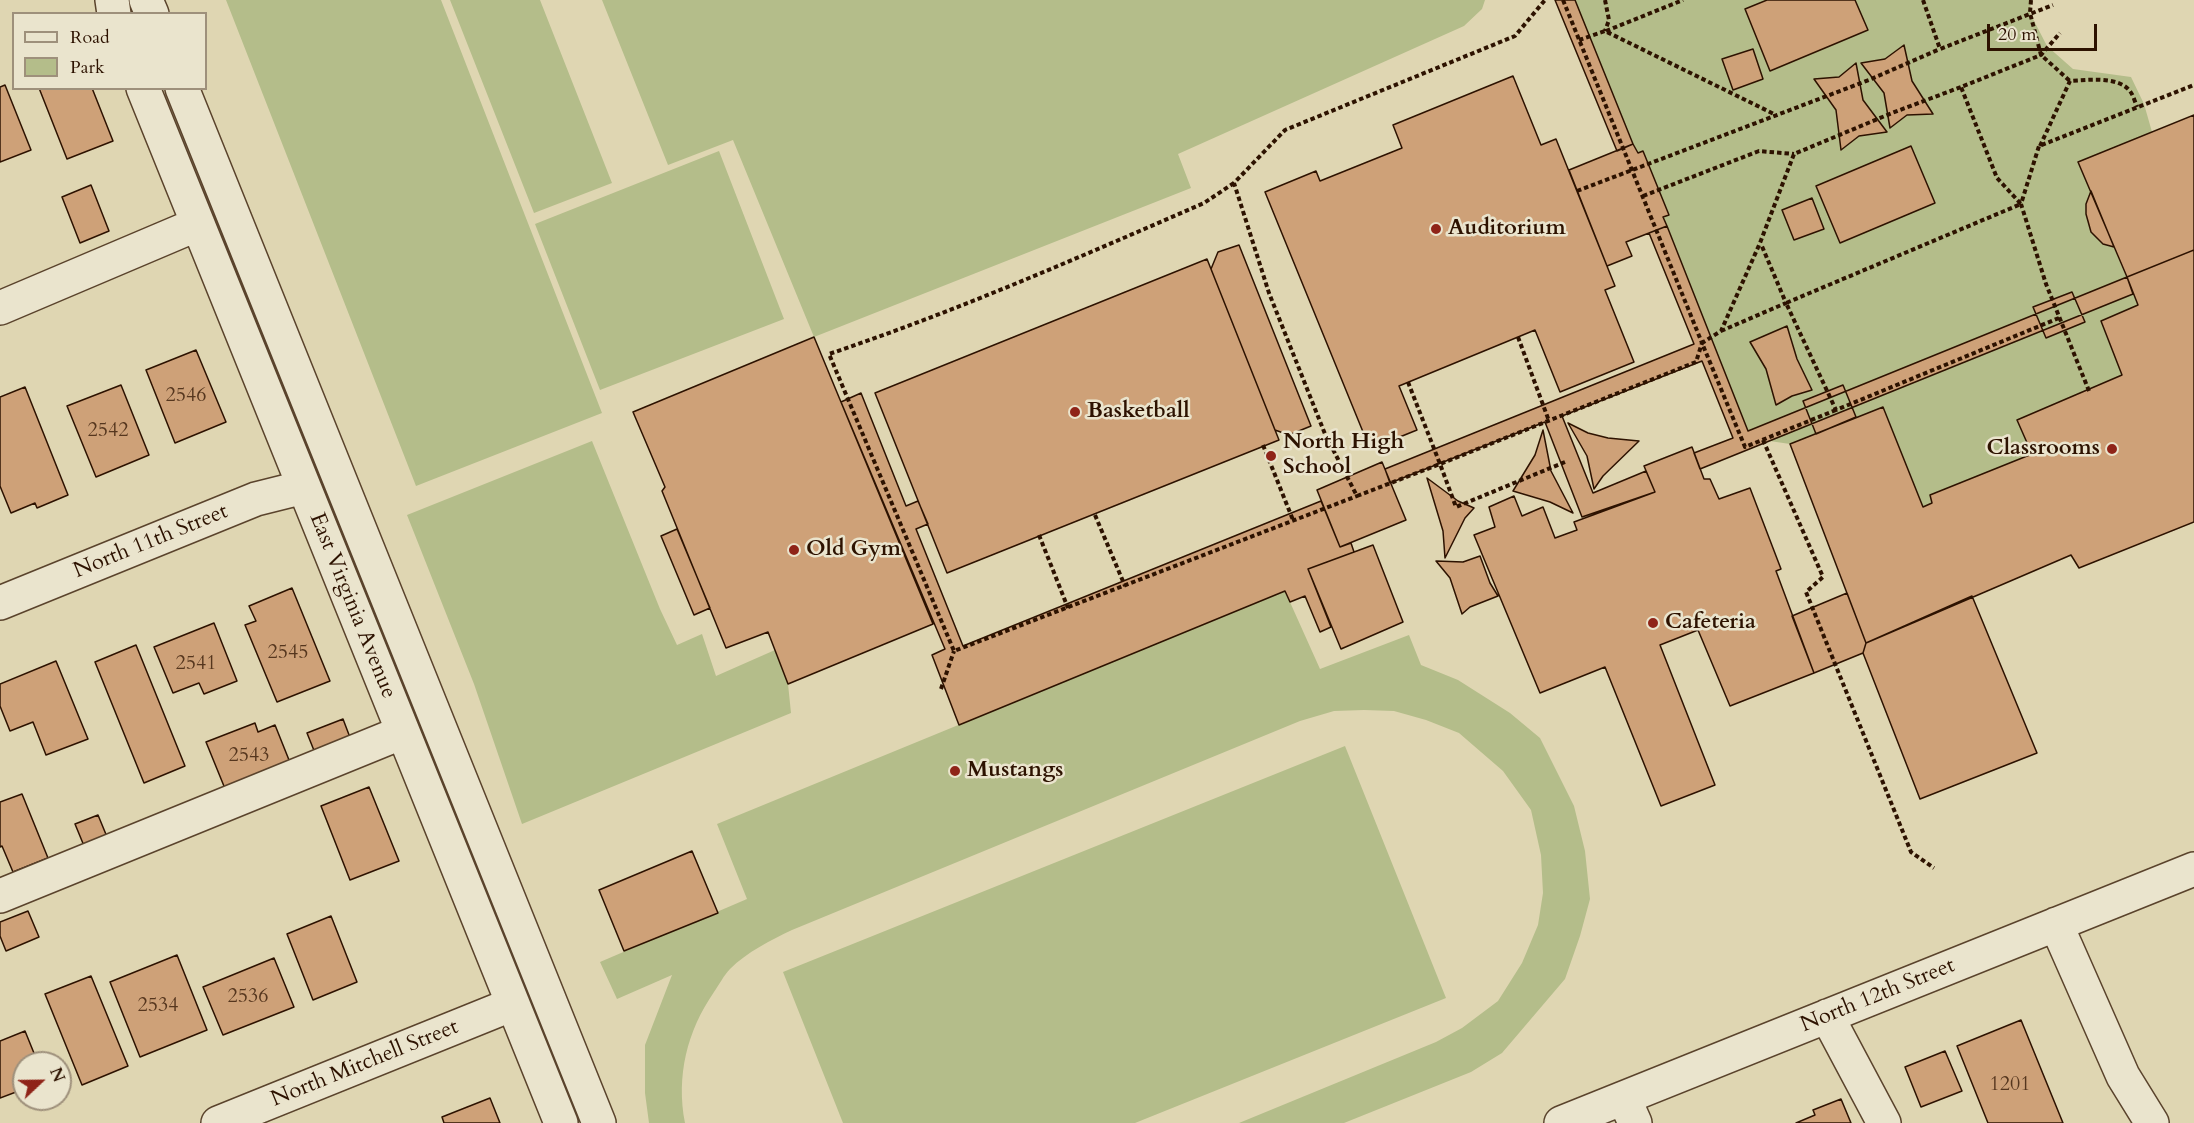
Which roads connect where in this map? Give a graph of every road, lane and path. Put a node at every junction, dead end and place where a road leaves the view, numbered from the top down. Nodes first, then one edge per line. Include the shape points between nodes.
1 (1545, 0) edge
2 (1563, 0) edge
3 (1605, 0) edge
4 (1683, 0) edge
5 (1923, 0) edge
6 (2031, 0) edge
7 (2053, 5) dead end
8 (2030, 13) junction
9 (1605, 31) junction
10 (2060, 33) dead end
11 (1579, 40) junction
12 (1940, 49) junction
13 (2041, 55) junction
14 (2070, 81) junction
15 (2194, 85) edge
16 (1962, 87) junction
17 (144, 90) edge
18 (183, 90) edge
19 (2137, 107) junction
20 (1777, 115) junction
21 (2039, 146) junction
22 (1794, 154) junction
23 (1632, 170) junction
24 (1234, 183) junction
25 (1577, 191) dead end
26 (1643, 196) junction
27 (2021, 204) junction
28 (198, 224) junction
29 (1760, 243) junction
30 (1786, 303) junction
31 (0, 308) edge
32 (2060, 318) junction
33 (1721, 331) junction
34 (1518, 337) dead end
35 (1702, 343) junction
36 (1408, 382) dead end
37 (2089, 391) dead end
38 (1836, 410) junction
39 (1549, 421) junction
40 (1763, 440) junction
41 (1263, 446) dead end
42 (1565, 462) dead end
43 (1440, 464) junction
44 (304, 487) junction
45 (1357, 496) junction
46 (1095, 515) dead end
47 (1293, 519) junction
48 (1039, 535) dead end
49 (1125, 586) junction
50 (0, 603) edge
51 (1068, 608) junction
52 (954, 651) junction
53 (941, 689) dead end
54 (403, 732) junction
55 (1935, 868) dead end
56 (2194, 869) edge
57 (0, 896) edge
58 (2056, 924) junction
59 (513, 1004) junction
60 (1827, 1016) junction
61 (1629, 1110) edge
62 (218, 1123) edge
63 (561, 1123) edge
64 (599, 1123) edge
65 (1561, 1123) edge
66 (1884, 1123) edge
67 (2151, 1123) edge

1 - 24 path via 1515,36 1285,130
2 - 11 path
3 - 9 path via 1609,20
4 - 9 path
5 - 12 path
6 - 8 path
7 - 8 path
8 - 12 path
8 - 13 path
9 - 11 path
9 - 20 path
10 - 13 path
11 - 23 path
12 - 20 path
13 - 14 path
13 - 16 path
14 - 19 path via 2121,83 2130,91
14 - 21 path
15 - 19 path
16 - 22 path
16 - 27 path via 1997,178
17 - 28 street, East Virginia Avenue
18 - 64 street, East Virginia Avenue
19 - 21 path
20 - 23 path
21 - 27 path
22 - 26 path via 1759,152
22 - 29 path
23 - 25 path
23 - 26 path
24 - 45 path via 1277,314 1325,434
24 - 52 path via 1204,203 1002,291 829,354
26 - 35 path
27 - 30 path
27 - 32 path
28 - 31 street
28 - 44 street, East Virginia Avenue
29 - 30 path
29 - 33 path
30 - 33 path
30 - 38 path
32 - 37 path
32 - 38 path
33 - 35 path
34 - 39 path
35 - 39 path via 1696,362
35 - 40 path via 1745,447
36 - 43 path
38 - 40 path
39 - 43 path
40 - 55 path via 1823,577 1806,592 1911,852
41 - 47 path
42 - 43 path via 1456,507
43 - 45 path
44 - 50 street, North 11th Street via 256,499
44 - 54 street, East Virginia Avenue
45 - 47 path
46 - 49 path
47 - 49 path
48 - 51 path
49 - 51 path
51 - 52 path
52 - 53 path
54 - 57 street
54 - 59 street, East Virginia Avenue
56 - 58 street, North 12th Street
58 - 60 street, North 12th Street
58 - 67 street via 2123,1076
59 - 62 street, North Mitchell Street
59 - 63 street, East Virginia Avenue
60 - 61 street, North 12th Street
60 - 66 street
61 - 65 street, North 12th Street

